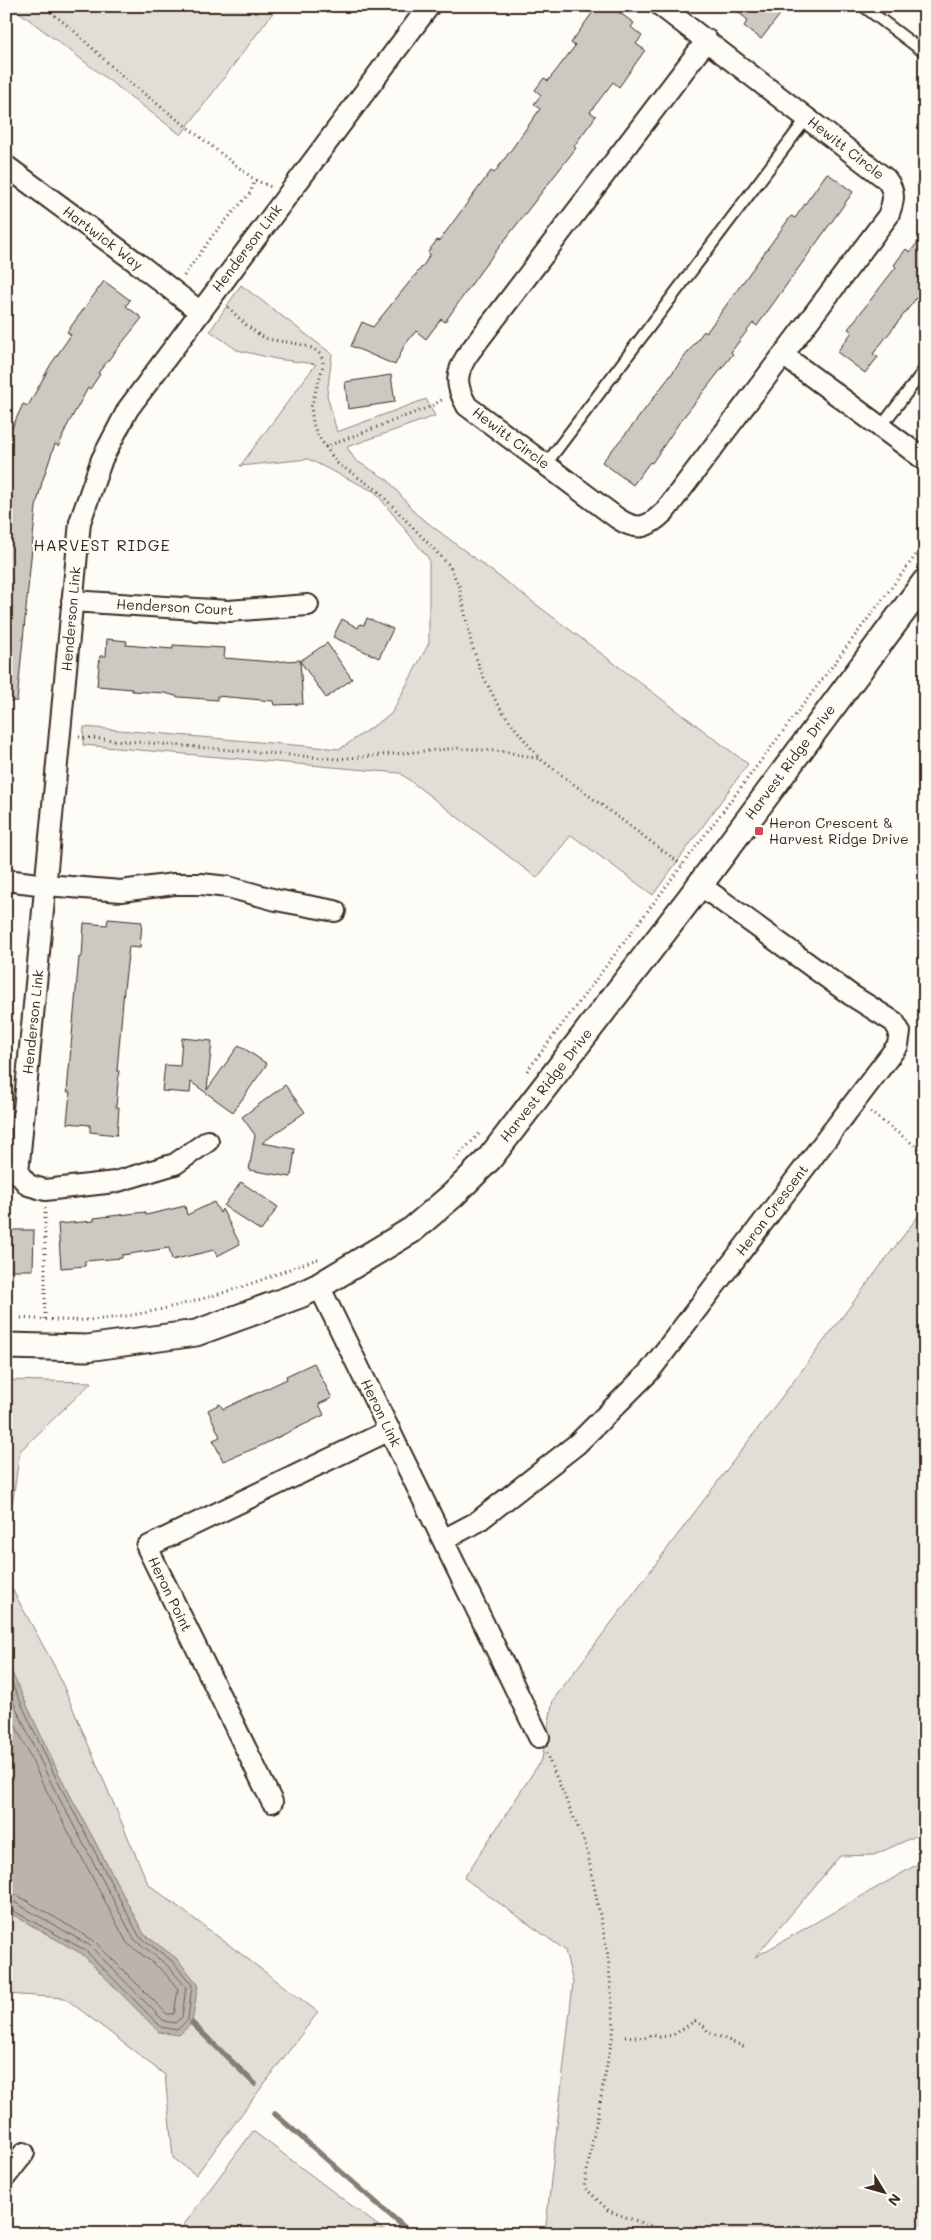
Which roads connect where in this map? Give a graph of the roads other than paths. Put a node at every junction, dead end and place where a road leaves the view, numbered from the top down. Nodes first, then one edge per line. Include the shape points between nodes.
1 (429, 6) edge
2 (661, 6) edge
3 (864, 6) edge
4 (707, 40) junction
5 (925, 52) edge
6 (808, 118) junction
7 (6, 166) edge
8 (199, 311) junction
9 (783, 355) junction
10 (925, 369) edge
11 (880, 428) junction
12 (925, 460) edge
13 (546, 464) junction
14 (925, 582) edge
15 (72, 601) junction
16 (308, 604) dead end
17 (6, 880) edge
18 (700, 885) junction
19 (46, 886) junction
20 (335, 911) dead end
21 (208, 1141) dead end
22 (319, 1286) junction
23 (6, 1346) edge
24 (390, 1430) junction
25 (443, 1540) junction
26 (539, 1737) road end
27 (272, 1802) dead end
28 (24, 2153) dead end
29 (6, 2176) edge

1 - 8 street, Henderson Link
2 - 4 street, Hewitt Circle
3 - 5 lane
4 - 6 street, Hewitt Circle
4 - 13 street, Hewitt Circle via 459,368 457,379 467,406
6 - 9 street, Hewitt Circle via 886,179 894,196 888,216
6 - 13 lane
7 - 8 street, Hartwick Way
8 - 15 street, Henderson Link via 128,409 102,459 80,522
9 - 11 street
9 - 13 street, Hewitt Circle via 665,511 654,522 641,528 628,525
10 - 11 lane
11 - 12 street
14 - 18 street, Harvest Ridge Drive
15 - 16 street, Henderson Court via 228,611
15 - 19 street, Henderson Link
17 - 19 street
18 - 22 street, Harvest Ridge Drive via 490,1158 412,1230
18 - 25 street, Heron Crescent via 851,996 894,1022 900,1032 898,1045 649,1372 576,1444 477,1522
19 - 20 street via 122,891 201,884
19 - 21 street, Henderson Link via 18,1173 37,1188 116,1182 175,1164
22 - 23 street, Harvest Ridge Drive via 196,1333 87,1348
22 - 24 street, Heron Link
24 - 25 street, Heron Link
24 - 27 street, Heron Point via 147,1547
25 - 26 street, Heron Link
28 - 29 street

